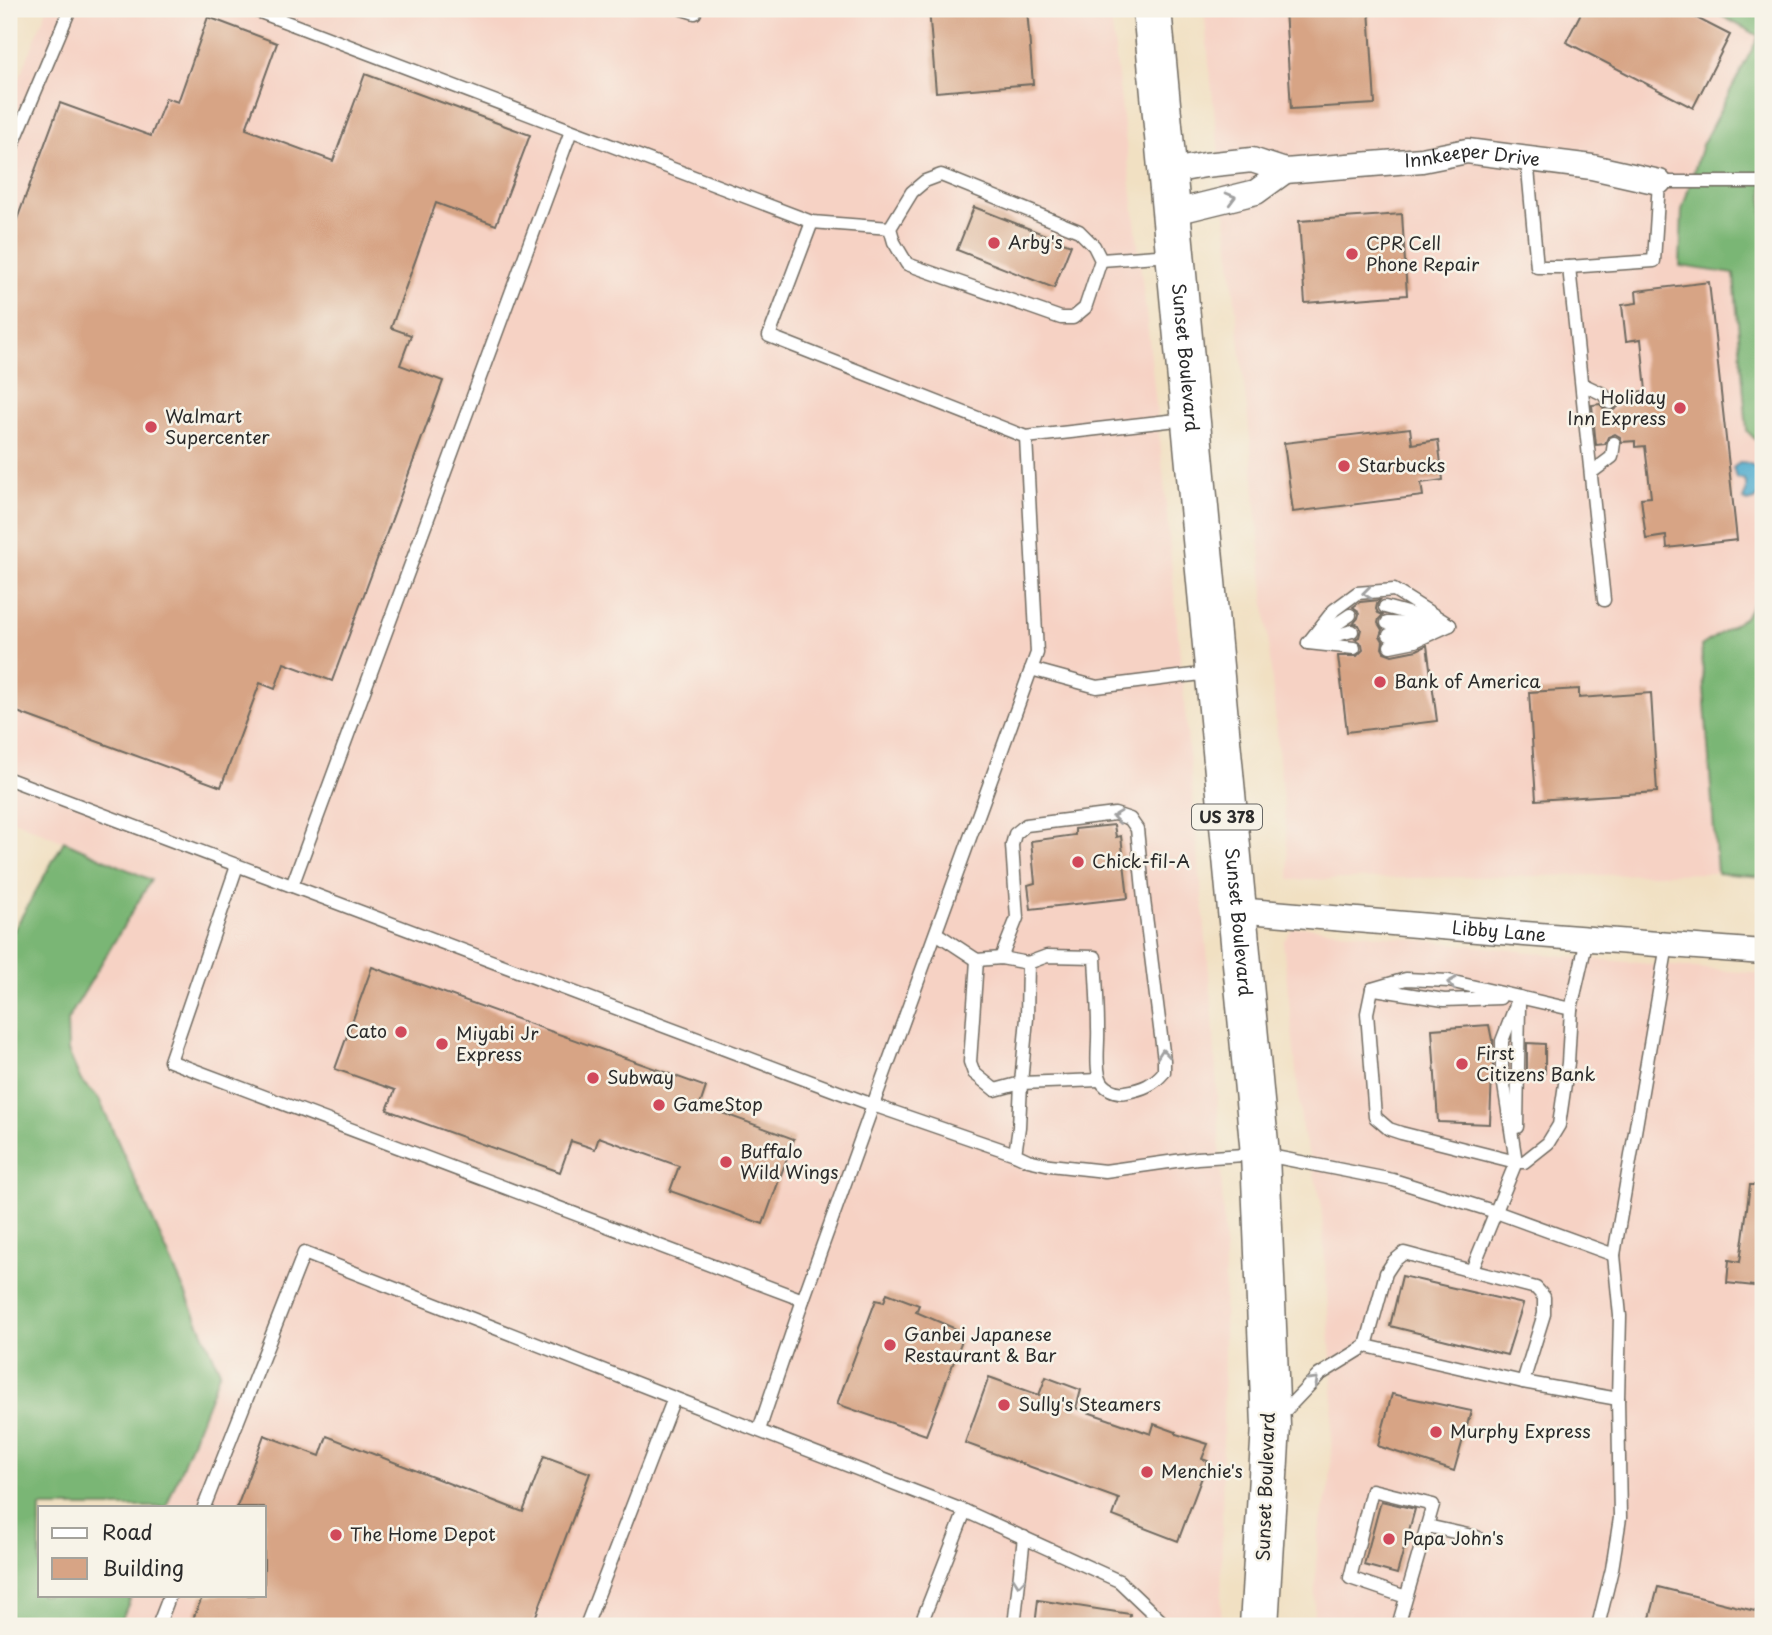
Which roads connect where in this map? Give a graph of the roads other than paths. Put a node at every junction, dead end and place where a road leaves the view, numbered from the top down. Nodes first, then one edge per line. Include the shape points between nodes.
1 (70, 9) edge
2 (252, 9) edge
3 (682, 9) edge
4 (1152, 9) edge
5 (695, 13) dead end
6 (571, 131) junction
7 (9, 154) edge
8 (1527, 158) junction
9 (1285, 171) junction
10 (1166, 172) junction
11 (1659, 182) junction
12 (1763, 182) edge
13 (1171, 213) junction
14 (812, 222) junction
15 (890, 228) junction
16 (1175, 255) junction
17 (1101, 260) junction
18 (1569, 267) junction
19 (1582, 384) junction
20 (1610, 403) dead end
21 (1190, 419) junction
22 (1026, 437) junction
23 (1614, 443) dead end
24 (1592, 472) junction
25 (1604, 600) dead end
26 (1385, 607) dead end
27 (1350, 615) dead end
28 (1450, 625) junction
29 (1389, 635) dead end
30 (1353, 640) dead end
31 (1308, 643) junction
32 (1031, 670) junction
33 (1214, 672) junction
34 (9, 779) edge
35 (237, 866) junction
36 (292, 887) junction
37 (1236, 910) junction
38 (936, 933) junction
39 (1587, 939) junction
40 (1667, 944) junction
41 (1763, 952) edge
42 (1001, 958) junction
43 (977, 960) junction
44 (1028, 963) junction
45 (1371, 989) junction
46 (1519, 997) junction
47 (1571, 1009) junction
48 (1100, 1080) junction
49 (1021, 1083) junction
50 (873, 1105) junction
51 (1015, 1154) junction
52 (1259, 1154) junction
53 (1516, 1162) junction
54 (1496, 1212) junction
55 (1614, 1255) junction
56 (1472, 1270) junction
57 (803, 1300) junction
58 (1366, 1346) junction
59 (1522, 1382) junction
60 (674, 1398) junction
61 (1618, 1399) junction
62 (1271, 1426) junction
63 (759, 1430) junction
64 (204, 1506) edge
65 (965, 1511) junction
66 (1427, 1527) junction
67 (1024, 1537) junction
68 (1478, 1537) dead end
69 (170, 1596) edge
70 (1406, 1597) junction
71 (1160, 1620) dead end
72 (158, 1626) edge
73 (586, 1626) edge
74 (920, 1626) edge
75 (1014, 1626) edge
76 (1259, 1626) edge
77 (1398, 1626) edge
78 (1598, 1626) edge

1 - 7 lane
2 - 6 lane
3 - 5 lane
4 - 10 main road, Sunset Boulevard / US 378
6 - 14 lane
6 - 36 lane
8 - 9 street, Innkeeper Drive via 1467,151 1422,160
8 - 11 street, Innkeeper Drive via 1592,166
8 - 18 lane via 1537,267
9 - 10 street, Innkeeper Drive via 1252,160
13 -> 9 street via 1256,192
10 - 13 main road, Sunset Boulevard / US 378
11 - 12 lane
11 - 18 lane via 1654,261
13 - 16 main road, Sunset Boulevard / US 378
14 - 15 lane
14 - 22 lane via 769,336
15 - 17 lane via 912,192 941,175 1079,232
15 - 17 lane via 907,264 1062,318 1073,318 1084,308
16 - 17 lane
16 - 21 main road, Sunset Boulevard / US 378
18 - 19 lane
19 - 20 lane via 1603,394
19 - 24 lane
21 - 22 lane
21 - 33 main road, Sunset Boulevard / US 378
22 - 32 lane via 1037,653
23 - 24 lane via 1612,457
24 - 25 lane
26 - 28 lane
27 - 31 lane
28 - 29 lane
28 -> 31 lane via 1394,590 1357,593 1334,610
30 - 31 lane
32 - 33 lane via 1097,687
32 - 38 lane
33 - 37 main road, Sunset Boulevard / US 378
34 - 35 lane
35 - 36 lane
35 - 57 lane via 170,1061
36 - 50 lane
37 - 39 street, Libby Lane
37 - 52 main road, Sunset Boulevard / US 378
38 - 43 lane
38 - 50 lane
39 - 40 street, Libby Lane
39 - 47 lane
40 - 41 street, Libby Lane
40 - 55 lane
42 - 43 lane
42 - 44 lane
48 -> 42 lane via 1121,1093 1155,1083 1164,1072 1137,830 1130,818 1115,814 1026,825 1015,834 1017,918
43 - 49 lane via 970,1062 974,1073 995,1090
44 - 48 lane via 1047,956 1095,957
44 - 49 lane
45 - 46 lane via 1444,1000
46 -> 45 lane via 1449,981 1406,979
45 - 53 lane via 1367,1013 1375,1117 1401,1133
46 - 47 lane
46 - 53 lane
47 - 53 lane via 1559,1125 1548,1143 1524,1162
48 - 49 lane
49 - 51 lane
50 - 51 lane
50 - 57 lane
51 - 52 lane via 1050,1165 1105,1171
52 - 54 lane via 1394,1180
52 - 62 main road, Sunset Boulevard / US 378
53 - 54 lane
54 - 55 lane
54 - 56 lane
55 - 61 lane via 1620,1317
56 - 58 lane via 1404,1253 1386,1273
56 - 59 lane via 1536,1288 1544,1297 1544,1314
57 - 63 lane
58 - 59 lane
62 -> 58 lane via 1319,1375
59 - 61 lane
60 - 63 lane
60 - 64 lane via 304,1253
60 - 73 lane
61 - 78 lane via 1620,1518
62 - 76 main road, Sunset Boulevard / US 378
63 - 65 lane
65 - 67 lane
65 - 74 lane
66 - 68 lane
66 - 70 lane
66 - 70 lane via 1433,1505 1372,1490 1350,1578
67 - 71 lane via 1119,1581
67 -> 75 lane
69 - 72 lane
70 - 77 lane

